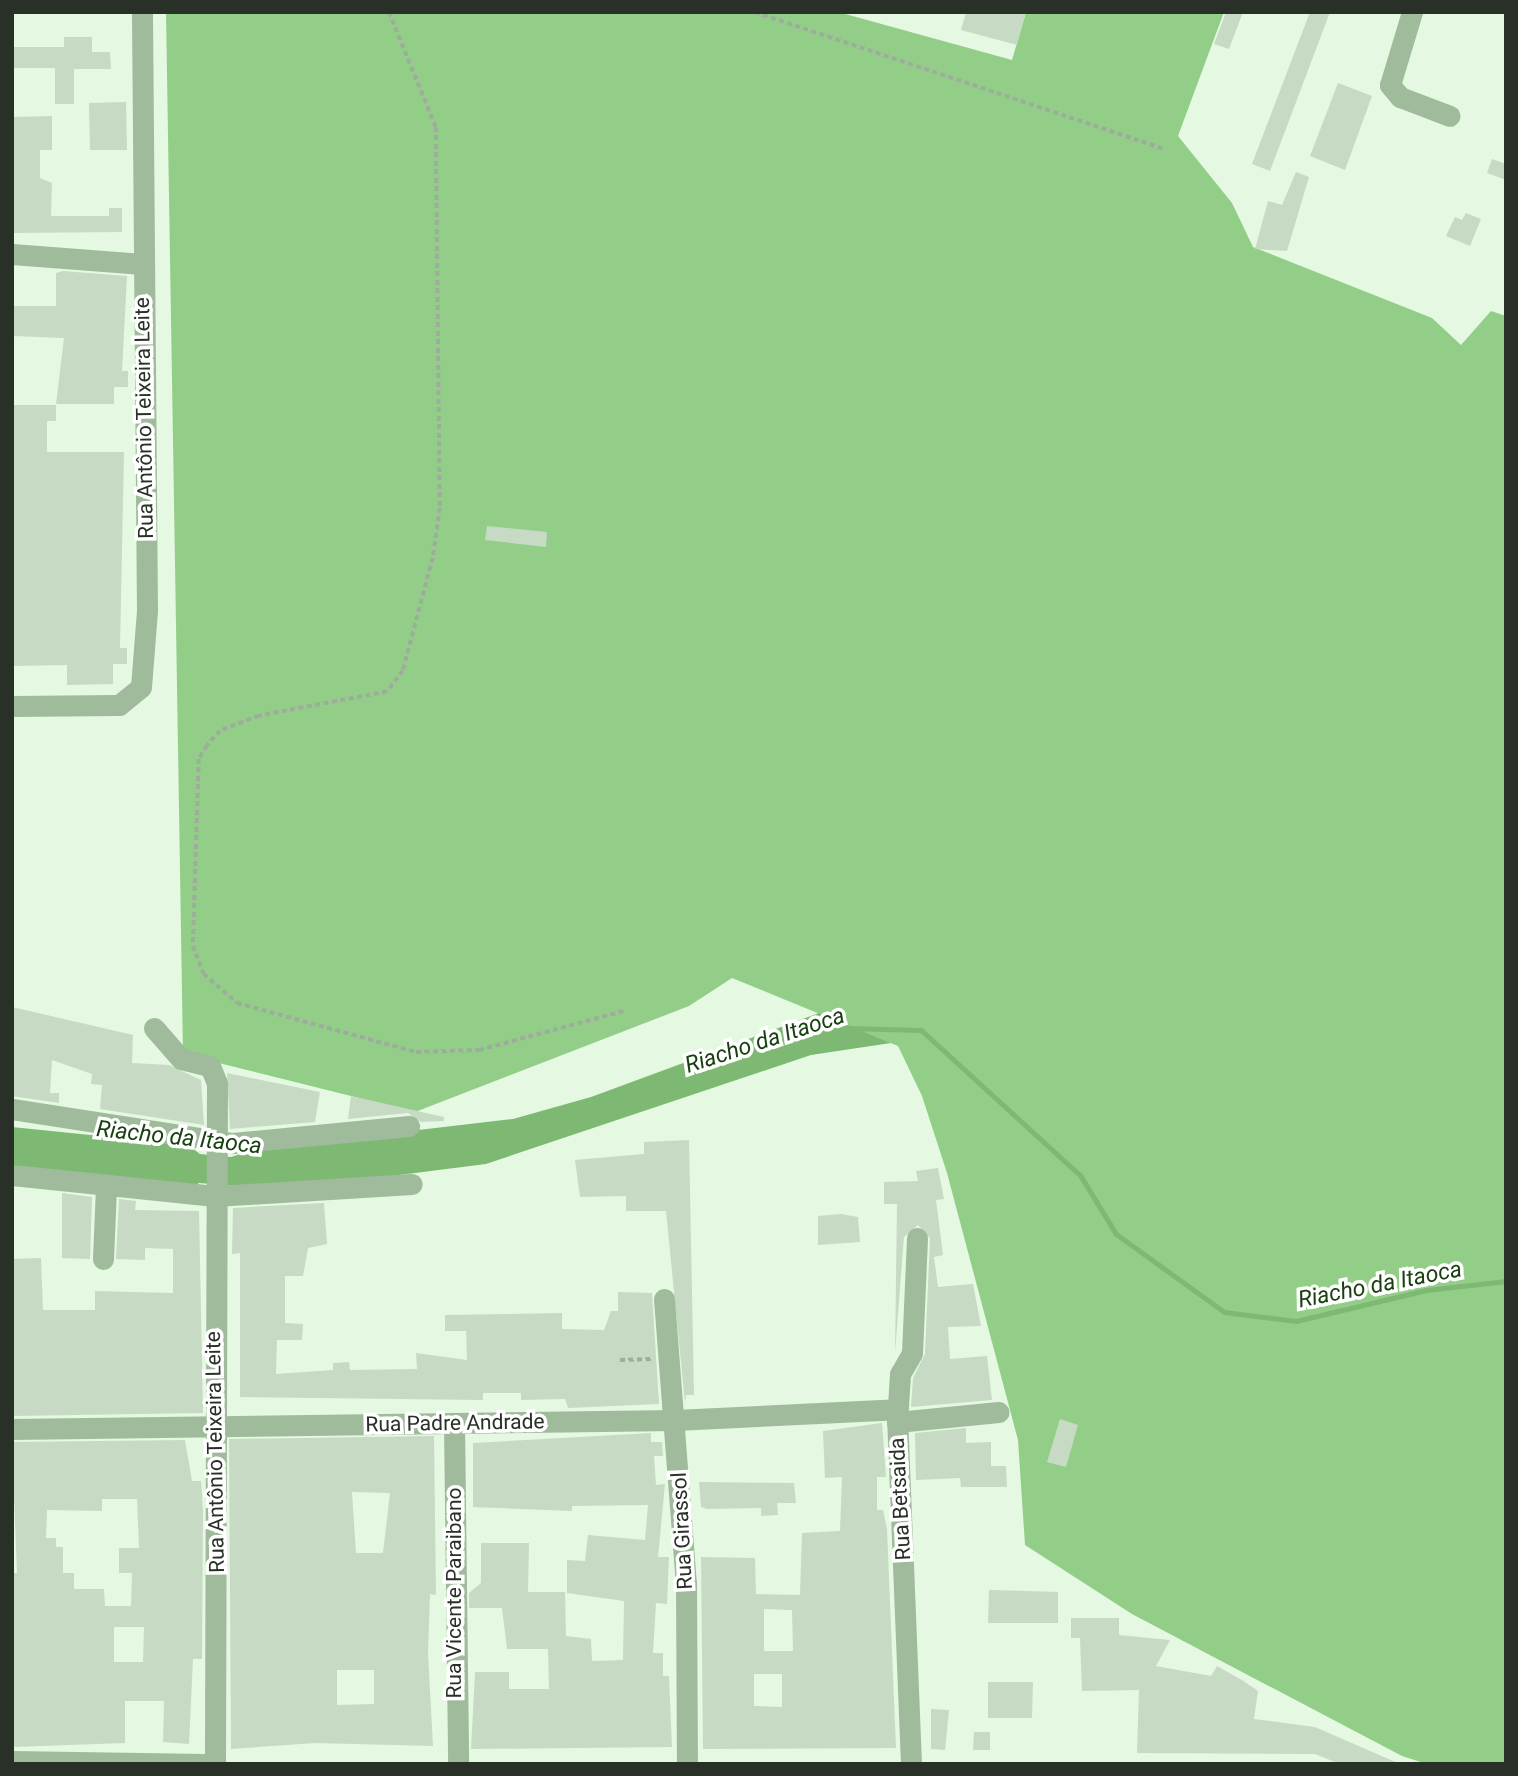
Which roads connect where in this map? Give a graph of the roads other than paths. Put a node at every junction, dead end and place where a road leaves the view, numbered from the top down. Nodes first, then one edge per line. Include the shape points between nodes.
1 (142, 12) edge
2 (1412, 12) edge
3 (1450, 117) dead end
4 (12, 254) edge
5 (143, 264) junction
6 (12, 706) edge
7 (154, 1028) dead end
8 (12, 1109) edge
9 (409, 1126) dead end
10 (215, 1145) junction
11 (12, 1175) edge
12 (412, 1184) dead end
13 (106, 1186) junction
14 (216, 1192) junction
15 (917, 1238) dead end
16 (103, 1259) dead end
17 (664, 1299) dead end
18 (999, 1412) dead end
19 (897, 1416) junction
20 (675, 1420) junction
21 (454, 1423) junction
22 (212, 1428) junction
23 (12, 1429) edge
24 (12, 1761) edge
25 (204, 1764) edge
26 (215, 1764) edge
27 (458, 1764) edge
28 (687, 1764) edge
29 (911, 1764) edge

1 - 5 street, Rua Antônio Teixeira Leite
2 - 3 street via 1390,85 1401,97
4 - 5 street
5 - 6 street, Rua Antônio Teixeira Leite via 147,611 141,687 119,705
7 - 10 street, Rua Antônio Teixeira Leite via 181,1059 213,1069
8 - 10 street
9 - 10 street
10 - 14 street, Rua Antônio Teixeira Leite
11 - 13 street
12 - 14 street
13 - 14 street
13 - 16 street
14 - 22 street, Rua Antônio Teixeira Leite
15 - 19 street, Rua Betsaida via 912,1353 900,1374
17 - 20 street, Rua Girassol
18 - 19 street, Rua Padre Andrade
19 - 20 street, Rua Padre Andrade
19 - 29 street, Rua Betsaida
20 - 21 street, Rua Padre Andrade
20 - 28 street, Rua Girassol via 686,1582
21 - 22 street, Rua Padre Andrade
21 - 27 street, Rua Vicente Paraibano
22 - 23 street, Rua Padre Andrade
22 - 26 street, Rua Antônio Teixeira Leite
24 - 25 street

